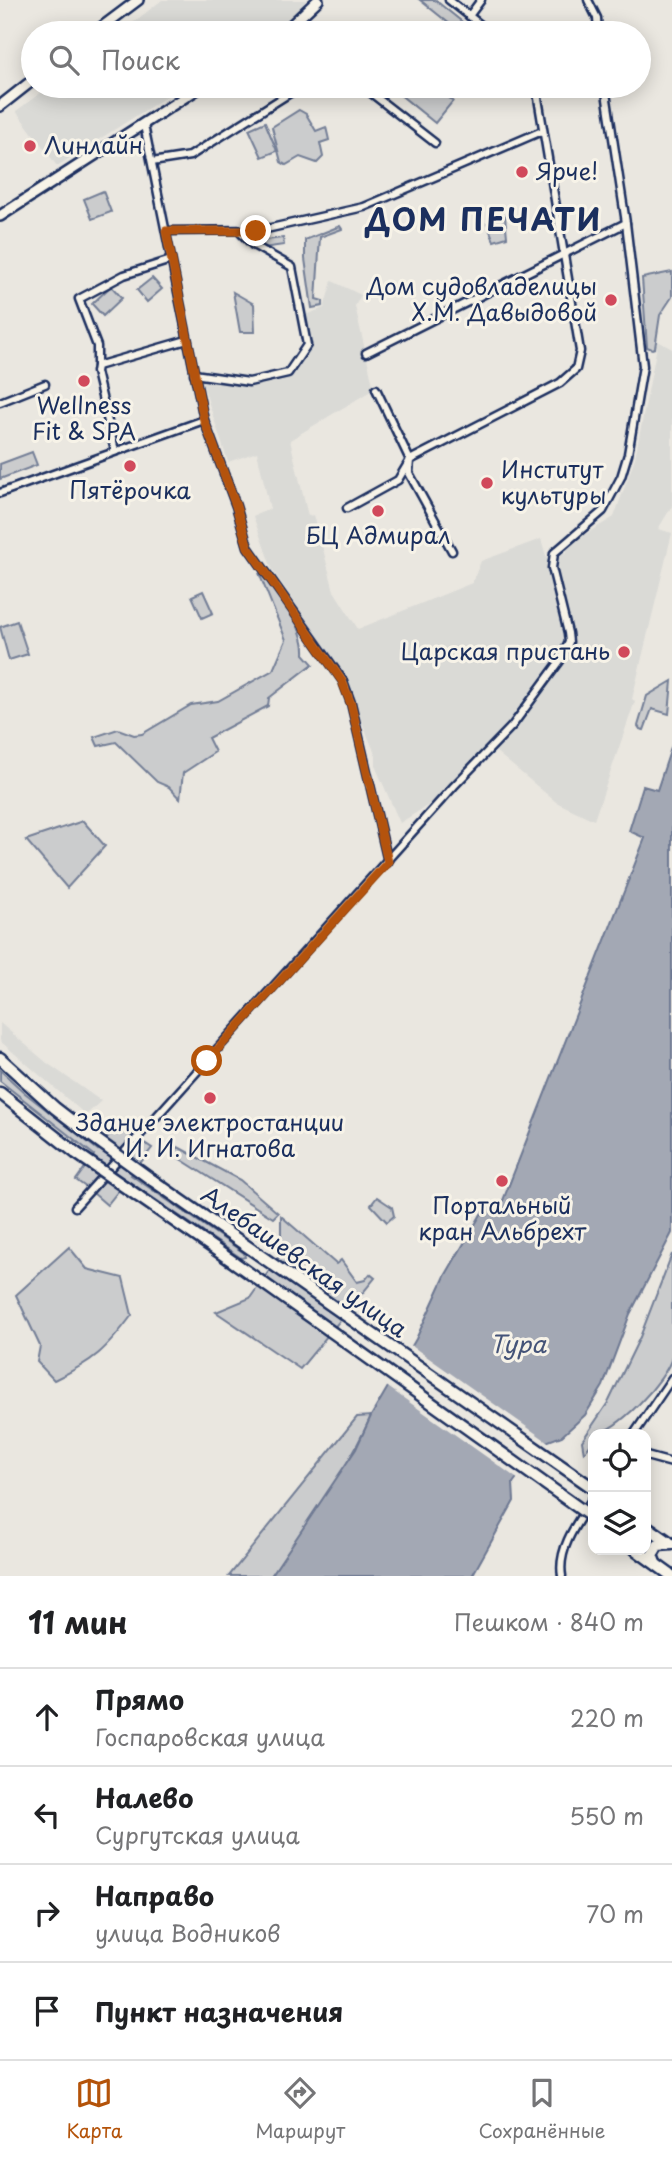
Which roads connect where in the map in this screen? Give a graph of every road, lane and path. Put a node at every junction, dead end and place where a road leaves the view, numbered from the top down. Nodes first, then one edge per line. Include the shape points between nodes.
1 (138, 0) edge
2 (318, 0) edge
3 (449, 0) edge
4 (481, 0) edge
5 (588, 0) edge
6 (469, 16) junction
7 (110, 21) edge
8 (299, 21) edge
9 (475, 21) edge
10 (597, 21) edge
11 (21, 89) edge
12 (184, 98) edge
13 (282, 98) edge
14 (377, 98) edge
15 (538, 98) edge
16 (607, 98) edge
17 (0, 106) edge
18 (144, 125) junction
19 (542, 131) junction
20 (435, 143) dead end
21 (152, 162) junction
22 (0, 216) edge
23 (626, 223) junction
24 (166, 231) junction
25 (241, 233) junction
26 (563, 254) junction
27 (171, 260) junction
28 (187, 340) junction
29 (366, 353) dead end
30 (97, 366) junction
31 (194, 374) junction
32 (45, 384) dead end
33 (376, 389) dead end
34 (0, 402) edge
35 (204, 420) junction
36 (115, 451) junction
37 (410, 460) junction
38 (0, 493) edge
39 (347, 508) dead end
40 (452, 551) dead end
41 (388, 862) junction
42 (0, 1058) edge
43 (0, 1093) edge
44 (75, 1207) dead end
45 (672, 1377) edge
46 (637, 1429) edge
47 (651, 1458) edge
48 (672, 1463) edge
49 (588, 1485) edge
50 (588, 1507) edge
51 (588, 1514) edge
52 (651, 1529) edge
53 (672, 1544) edge
54 (643, 1555) edge
55 (655, 1563) junction
56 (562, 1576) edge
57 (672, 1576) edge

1 - 7 main road
2 - 8 main road
3 - 6 street
4 - 6 street
5 - 10 street
6 - 9 street
11 - 17 main road
12 - 18 main road
13 - 21 street via 190,156
14 - 20 street
15 - 19 street
16 - 23 street
18 - 21 street
18 - 22 main road
19 - 25 street via 382,202
19 - 26 street
21 - 24 street
23 - 26 street
23 - 41 street via 643,366 621,477 603,511 554,553 552,568 568,633 567,649 495,747
24 - 25 street
24 - 27 street
25 - 31 street via 253,246 292,267 307,345 288,373 249,382
26 - 29 street
26 - 37 street via 580,351 572,374
27 - 28 street
27 - 30 street via 124,275 79,299 97,346
28 - 30 street
28 - 31 street
30 - 36 street
31 - 35 street
32 - 34 street
33 - 37 street
35 - 36 street
35 - 41 street via 248,547 342,681
36 - 38 street
37 - 39 street via 398,480
37 - 40 street via 409,473
41 - 44 street
42 - 49 main road, Алебашевская улица, bridge via 55,1108 152,1180
43 - 51 main road, Алебашевская улица, bridge via 76,1153
45 - 46 street
47 - 48 street
50 - 56 street via 566,1545
52 - 53 main road
53 - 55 main road via 657,1545 652,1555
54 - 55 main road
55 - 57 main road

